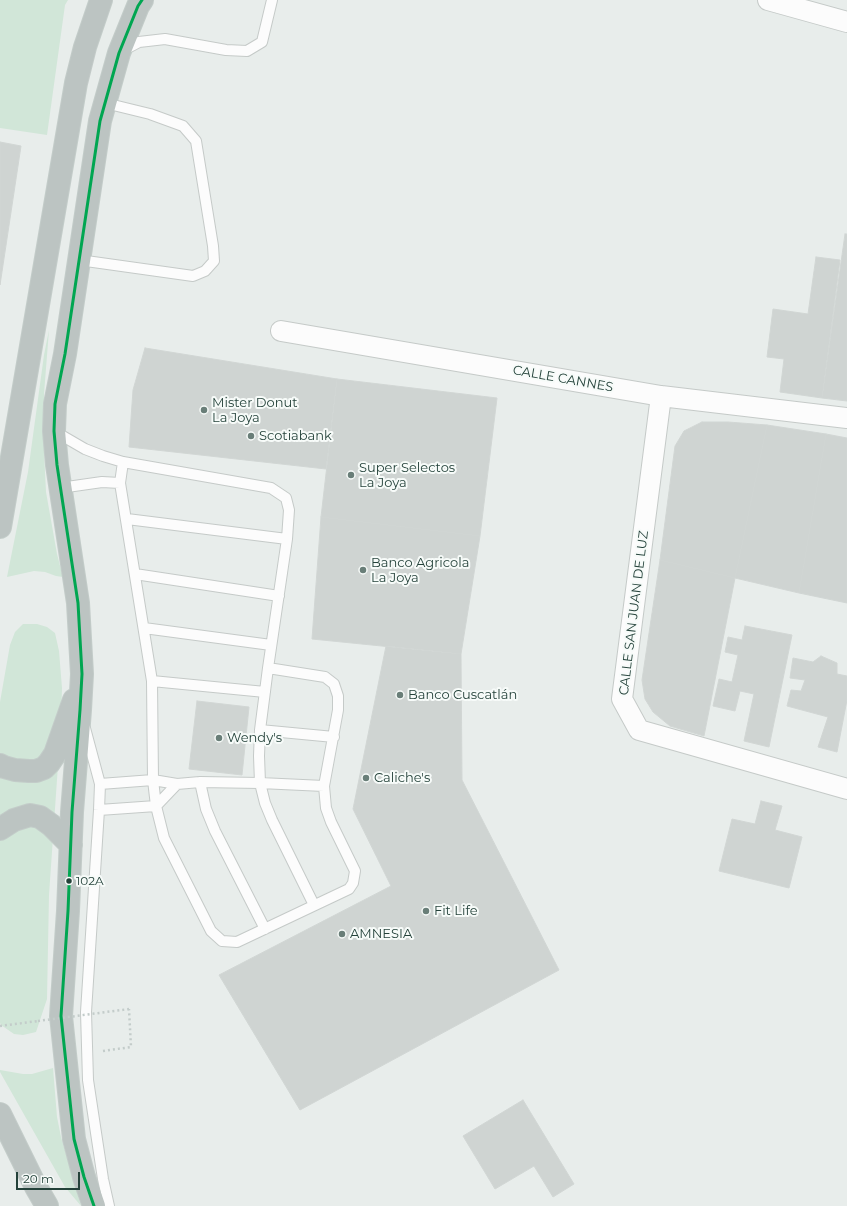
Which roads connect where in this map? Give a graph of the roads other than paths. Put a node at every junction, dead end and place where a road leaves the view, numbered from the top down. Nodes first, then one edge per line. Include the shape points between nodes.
1 (101, 0) edge
2 (142, 0) edge
3 (272, 0) edge
4 (768, 0) edge
5 (847, 22) edge
6 (119, 53) junction
7 (105, 103) junction
8 (79, 260) junction
9 (281, 331) dead end
10 (661, 396) junction
11 (847, 418) edge
12 (54, 431) junction
13 (123, 462) junction
14 (120, 483) junction
15 (60, 488) junction
16 (127, 519) junction
17 (0, 527) edge
18 (287, 539) junction
19 (135, 574) junction
20 (279, 596) junction
21 (144, 628) junction
22 (271, 645) junction
23 (268, 668) junction
24 (82, 677) junction
25 (152, 681) junction
26 (265, 692) junction
27 (80, 710) junction
28 (260, 730) junction
29 (334, 736) junction
30 (0, 765) edge
31 (153, 780) junction
32 (200, 782) junction
33 (260, 782) junction
34 (100, 784) junction
35 (177, 784) junction
36 (324, 786) junction
37 (847, 789) edge
38 (156, 806) junction
39 (100, 810) junction
40 (0, 829) edge
41 (71, 846) junction
42 (314, 905) junction
43 (265, 928) junction
44 (0, 1114) edge
45 (47, 1206) edge
46 (94, 1206) edge
47 (109, 1206) edge

1 - 17 highway via 76,83
2 - 6 highway
3 - 6 lane via 262,42 247,51 226,50 165,39 139,42
4 - 5 street
6 - 7 highway
7 - 8 highway
7 - 8 lane via 150,114 183,126 196,141 214,261 205,271 193,276
8 - 12 highway via 55,404
9 - 10 street, CALLE CANNES
10 - 11 street, CALLE CANNES
10 - 37 street, CALLE SAN JUAN DE LUZ via 622,699 639,730
12 - 13 lane via 85,450
12 - 15 highway
13 - 14 lane
13 - 18 lane via 271,488 286,498 288,504
14 - 15 lane via 102,482
14 - 16 lane
15 - 24 highway via 78,603
16 - 18 lane
16 - 19 lane
18 - 20 lane
19 - 20 lane
19 - 21 lane
20 - 22 lane
21 - 22 lane
21 - 25 lane
22 - 23 lane
23 - 26 lane
23 - 29 lane via 325,677 334,684 338,696 338,710
24 - 27 highway
24 - 30 highway via 55,754 49,763 44,768 28,772
25 - 26 lane
25 - 31 lane
26 - 28 lane
27 - 34 lane
27 - 41 highway
28 - 29 lane
28 - 33 lane
29 - 36 lane
31 - 34 lane
31 - 35 lane
31 - 38 lane
32 - 33 lane
32 - 35 lane
32 - 43 lane via 206,809 215,831
33 - 36 lane
33 - 42 lane via 272,820
34 - 39 lane
35 - 38 lane
36 - 42 lane via 326,808 354,871 353,883 349,889
38 - 39 lane
38 - 43 lane via 164,838 211,931 222,941 237,942
39 - 47 lane via 86,1012 88,1080
40 - 41 highway via 14,820 30,815 40,817
41 - 46 highway via 61,1016 74,1140
42 - 43 lane
44 - 45 highway

